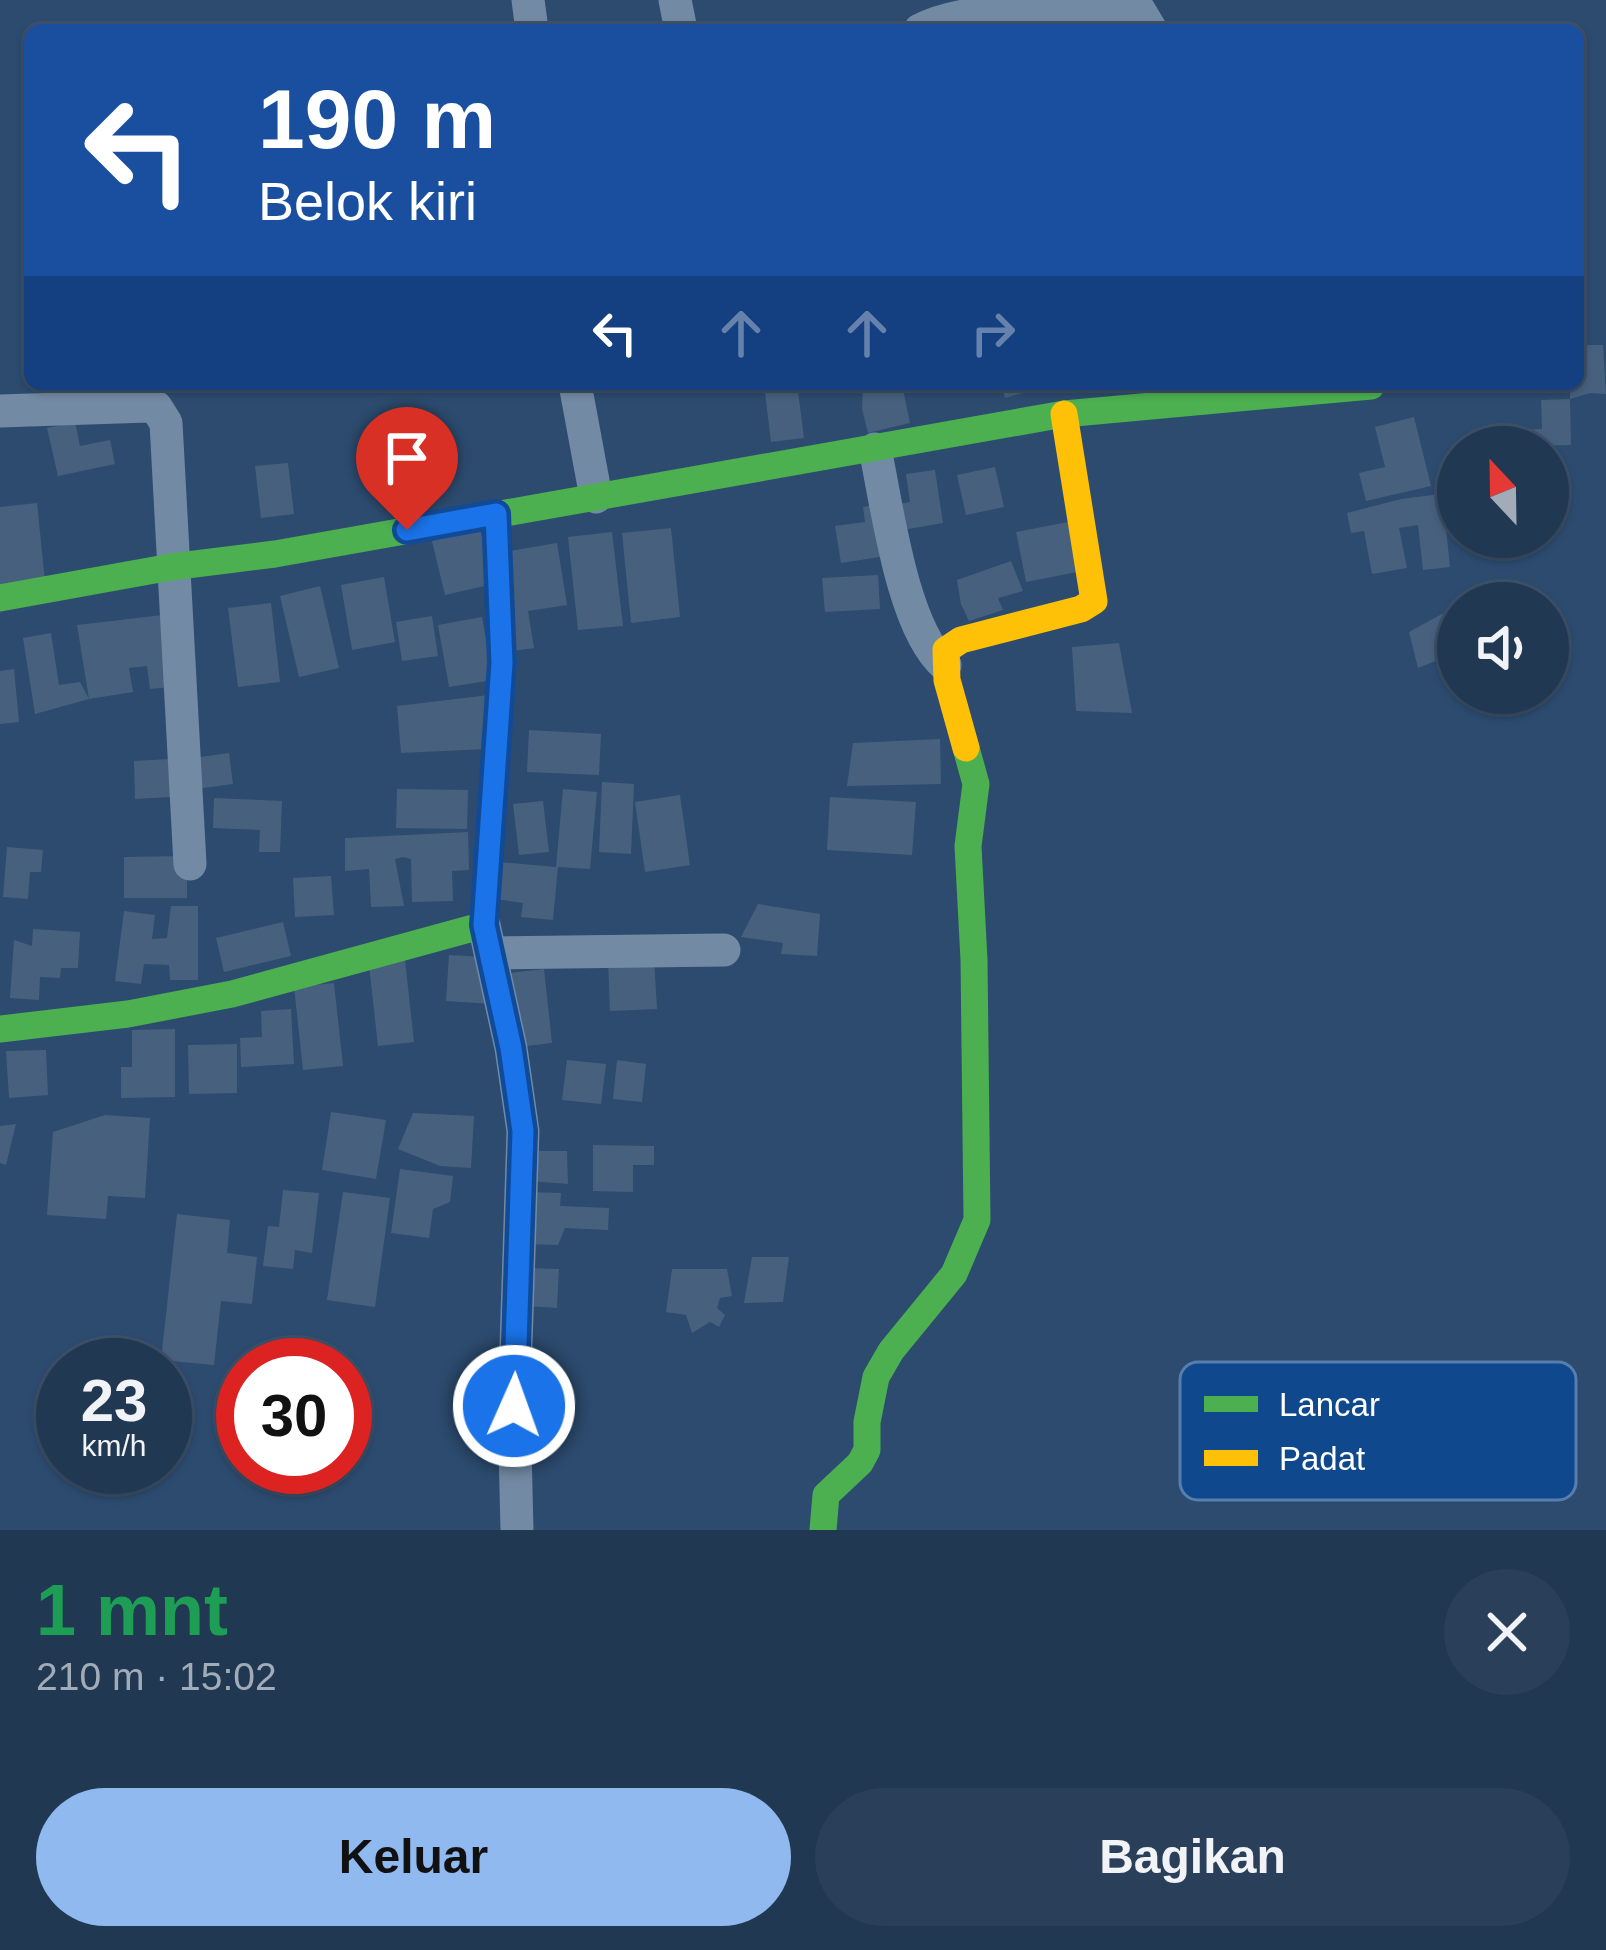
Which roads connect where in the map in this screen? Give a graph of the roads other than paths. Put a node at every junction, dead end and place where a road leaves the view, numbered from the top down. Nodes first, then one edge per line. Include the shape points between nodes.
1 (934, 24) edge
2 (1147, 24) edge
3 (576, 390) edge
4 (1244, 391) edge
5 (0, 411) edge
6 (1064, 414) junction
7 (875, 449) junction
8 (596, 497) junction
9 (496, 514) junction
10 (171, 566) junction
11 (0, 598) edge
12 (944, 664) junction
13 (190, 864) dead end
14 (488, 939) junction
15 (724, 950) dead end
16 (0, 1029) edge
17 (517, 1530) edge
18 (823, 1530) edge

1 - 2 street via 983,14 1130,9
3 - 8 street
4 - 6 street
5 - 10 street via 156,407 166,423
6 - 7 street
6 - 12 street via 1094,602 961,640 946,650
7 - 8 street
7 - 12 street via 900,567 924,641
8 - 9 street
9 - 10 street
9 - 14 street via 502,663
10 - 11 street
10 - 13 street
12 - 18 street via 976,784 968,859 977,1220 954,1274 876,1377 867,1450 826,1495
14 - 15 street
14 - 16 street via 144,1011
14 - 17 street via 523,1131

